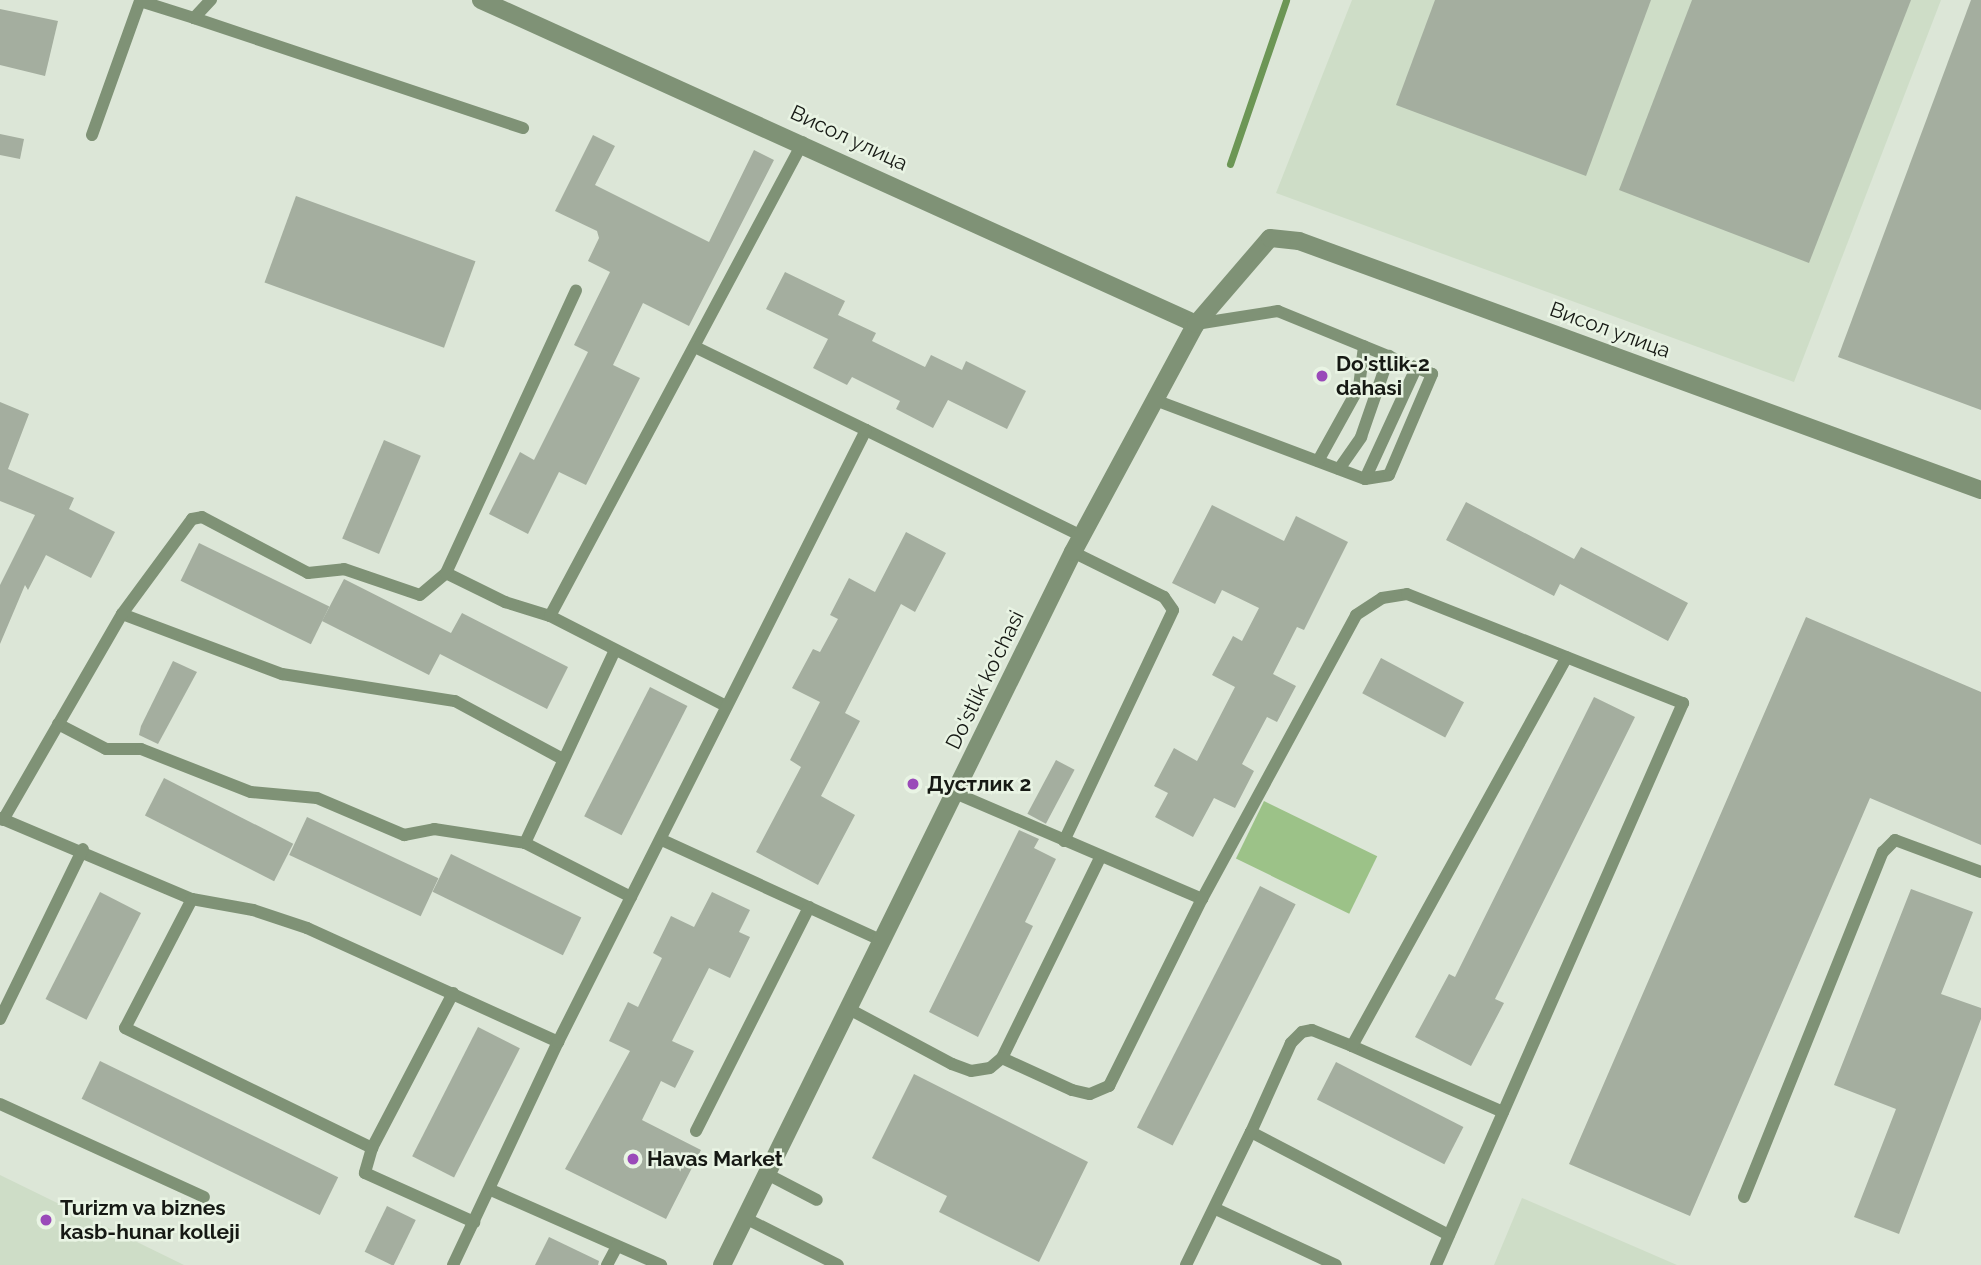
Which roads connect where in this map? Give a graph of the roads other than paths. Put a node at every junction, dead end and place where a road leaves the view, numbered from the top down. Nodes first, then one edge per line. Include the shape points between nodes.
1 (211, 0) edge
2 (481, 0) edge
3 (194, 19) junction
4 (523, 128) dead end
5 (92, 135) dead end
6 (803, 142) junction
7 (1234, 276) joint
8 (576, 291) dead end
9 (1196, 324) junction
10 (1364, 346) junction
11 (695, 347) junction
12 (1389, 356) junction
13 (1416, 368) junction
14 (1155, 400) junction
15 (866, 430) junction
16 (1318, 461) junction
17 (1339, 469) junction
18 (1365, 479) junction
19 (1981, 490) edge
20 (1077, 544) junction
21 (446, 573) junction
22 (122, 614) junction
23 (550, 616) junction
24 (615, 649) junction
25 (1567, 657) junction
26 (726, 706) junction
27 (58, 724) junction
28 (561, 758) junction
29 (955, 793) junction
30 (2, 819) edge
31 (662, 840) junction
32 (1064, 841) junction
33 (525, 843) junction
34 (83, 849) junction
35 (1101, 856) junction
36 (1981, 872) edge
37 (631, 897) junction
38 (1202, 899) junction
39 (192, 900) junction
40 (809, 907) junction
41 (883, 941) junction
42 (453, 993) junction
43 (849, 1009) junction
44 (0, 1019) edge
45 (558, 1042) junction
46 (1352, 1046) junction
47 (1002, 1058) junction
48 (0, 1104) edge
49 (1503, 1112) junction
50 (696, 1131) dead end
51 (1251, 1132) junction
52 (372, 1148) junction
53 (767, 1174) junction
54 (491, 1191) junction
55 (1744, 1197) dead end
56 (204, 1198) dead end
57 (817, 1200) dead end
58 (1218, 1210) junction
59 (745, 1218) junction
60 (474, 1222) junction
61 (1449, 1235) junction
62 (617, 1246) junction
63 (453, 1265) edge
64 (607, 1265) edge
65 (661, 1265) edge
66 (722, 1265) edge
67 (838, 1265) edge
68 (1186, 1265) edge
69 (1336, 1265) edge
70 (1436, 1265) edge

1 - 3 lane
2 - 6 street, Висол улица
3 - 4 lane
3 - 5 lane via 140,1
6 - 9 street, Висол улица
6 - 11 lane
7 - 9 street, Do'stlik ko'chasi
7 - 19 street, Висол улица via 1270,238 1299,241
8 - 21 lane
9 - 10 lane via 1278,311
9 - 14 street, Do'stlik ko'chasi
10 - 12 lane
10 - 16 lane via 1359,387
11 - 15 lane
11 - 23 lane
12 - 13 lane
12 - 17 lane via 1361,437
13 - 18 lane
13 - 18 lane via 1432,374 1389,475
14 - 16 lane
14 - 20 street, Do'stlik ko'chasi
15 - 20 lane
15 - 26 lane
16 - 17 lane
17 - 18 lane
20 - 29 street, Do'stlik ko'chasi
20 - 32 lane via 1164,597 1173,610
21 - 22 lane via 420,595 344,569 308,573 202,517 174,537
21 - 23 lane via 505,602
22 - 27 lane
22 - 28 lane via 282,674 455,701
23 - 24 lane
24 - 26 lane
24 - 28 lane
25 - 38 lane via 1407,594 1373,603 1356,615 1321,672
25 - 46 lane
25 - 49 lane via 1684,703
26 - 31 lane
27 - 30 lane
27 - 33 lane via 106,749 141,749 251,792 317,798 404,835 434,829
28 - 33 lane
29 - 32 lane
29 - 41 street, Do'stlik ko'chasi
30 - 34 lane
31 - 37 lane
31 - 40 lane
32 - 35 lane
33 - 37 lane
34 - 39 lane
34 - 44 lane
35 - 38 lane
35 - 47 lane
36 - 55 lane via 1895,840 1883,852
37 - 45 lane
38 - 47 lane via 1109,1086 1090,1094 1072,1090
39 - 42 lane via 253,910 307,928
39 - 52 lane via 125,1028
40 - 41 lane
40 - 50 lane
41 - 43 street, Do'stlik ko'chasi
42 - 45 lane
42 - 52 lane
43 - 47 lane via 971,1071 982,1071
43 - 53 street, Do'stlik ko'chasi
45 - 54 lane
46 - 49 lane
46 - 51 lane via 1312,1030 1301,1032 1291,1043
48 - 56 lane
49 - 61 lane
51 - 58 lane
51 - 61 lane
52 - 60 lane via 365,1173
53 - 57 lane
53 - 59 street, Do'stlik ko'chasi
54 - 60 lane
54 - 62 lane
58 - 68 lane
58 - 69 lane
59 - 66 street, Do'stlik ko'chasi
59 - 67 lane
60 - 63 lane
61 - 70 lane
62 - 64 lane
62 - 65 lane

